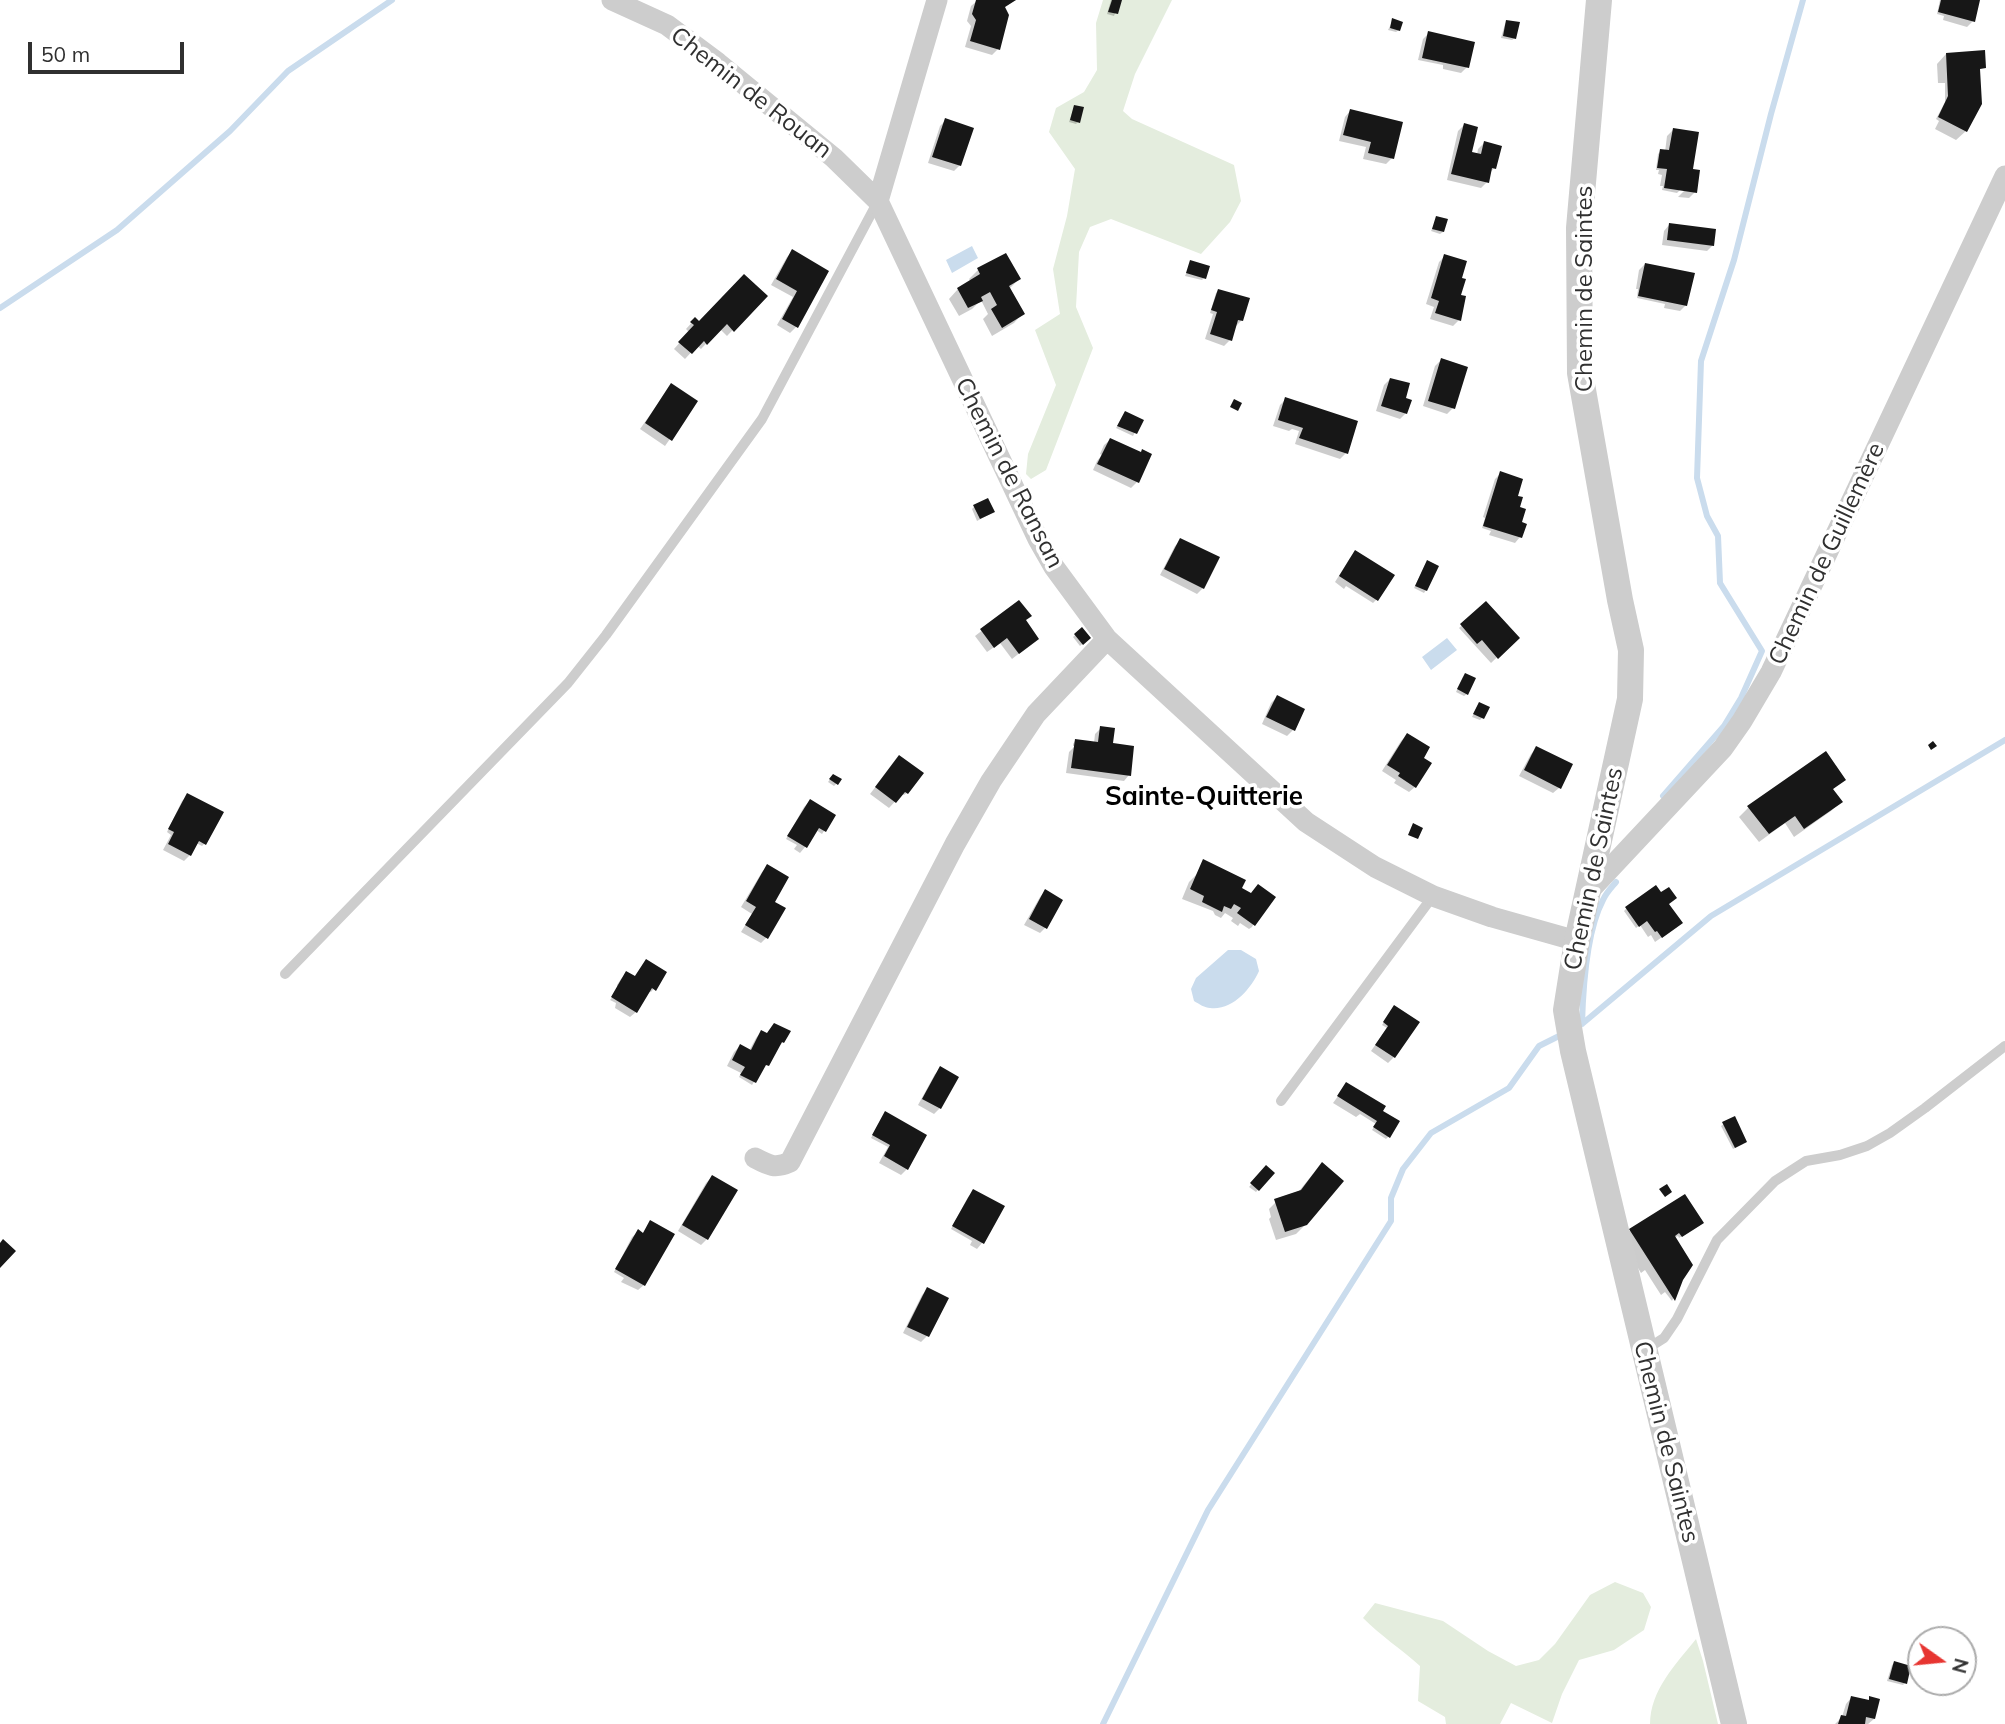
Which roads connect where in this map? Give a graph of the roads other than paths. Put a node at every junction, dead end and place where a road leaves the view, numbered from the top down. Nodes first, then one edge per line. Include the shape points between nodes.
1 (612, 0) edge
2 (937, 0) edge
3 (1599, 0) edge
4 (2005, 176) edge
5 (878, 201) junction
6 (1107, 639) junction
7 (1588, 892) junction
8 (1433, 896) junction
9 (1577, 942) junction
10 (285, 974) dead end
11 (2005, 1046) edge
12 (1281, 1101) dead end
13 (755, 1158) dead end
14 (1644, 1350) junction
15 (1734, 1724) edge

1 - 5 street, Chemin de Rouan via 667,25 718,63 834,158
2 - 5 street
3 - 7 street, Chemin de Saintes via 1579,228 1580,373 1630,650 1630,699
4 - 7 street, Chemin de Guillemère via 1771,672 1723,748
5 - 6 street, Chemin de Ransan via 1038,539
5 - 10 lane via 762,419 606,635 568,683
6 - 8 street, Chemin de Ransan via 1306,822 1376,867
6 - 13 street via 1036,714 991,781 790,1162 771,1167
7 - 9 street, Chemin de Saintes
8 - 9 street, Chemin de Ransan
8 - 12 lane
9 - 14 street, Chemin de Saintes via 1566,1010
11 - 14 lane via 1867,1146 1806,1161 1774,1181 1717,1240 1677,1319 1664,1338
14 - 15 street, Chemin de Saintes

